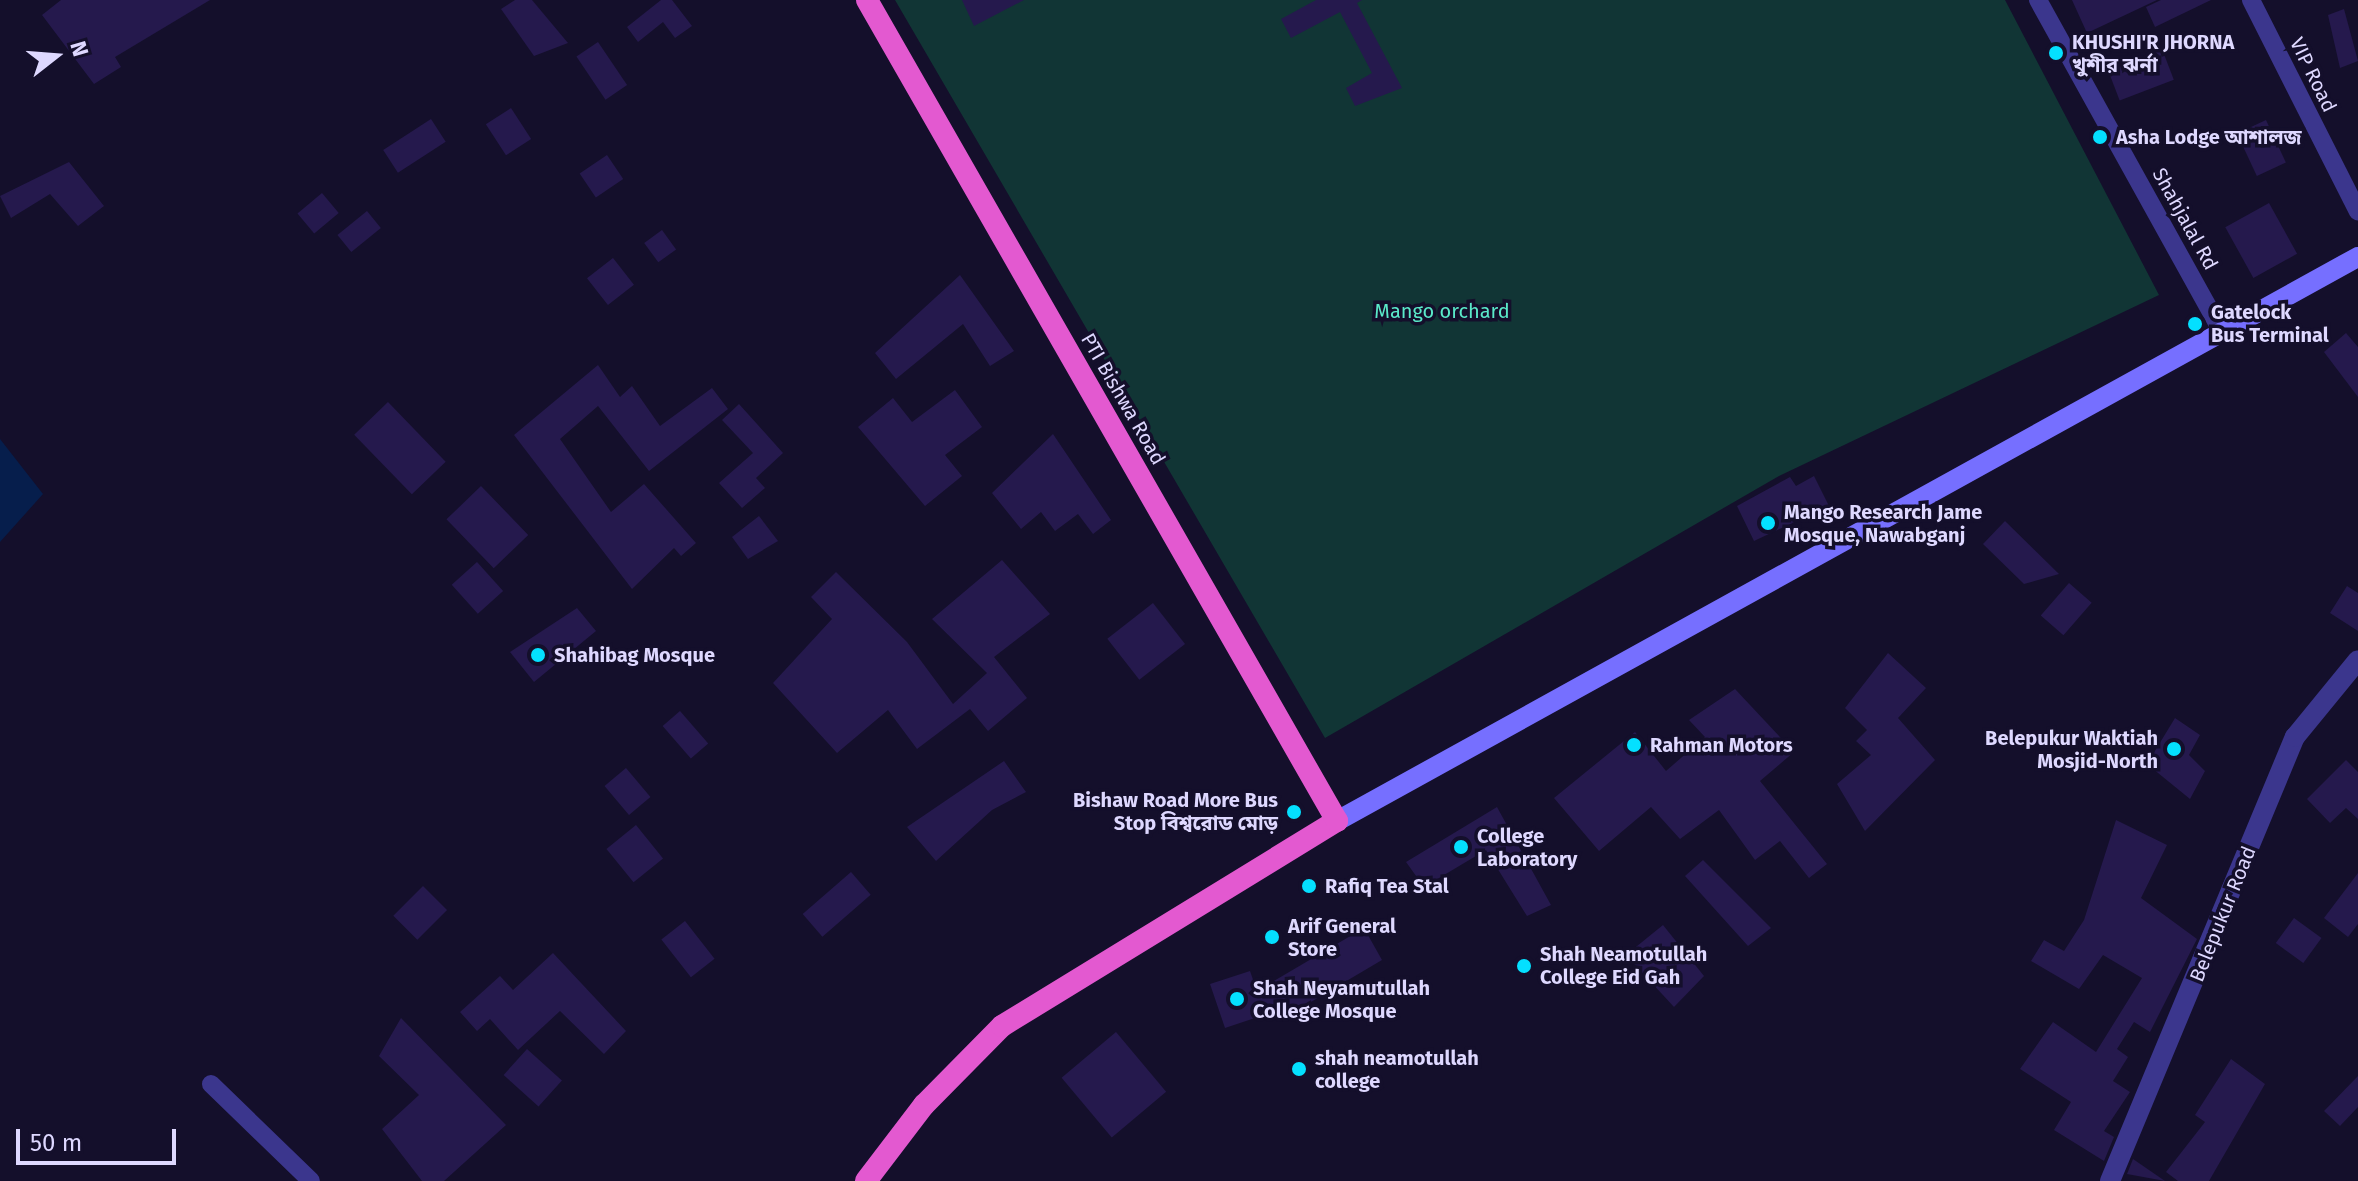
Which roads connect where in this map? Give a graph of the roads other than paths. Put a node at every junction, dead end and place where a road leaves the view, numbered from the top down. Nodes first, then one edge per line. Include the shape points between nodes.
1 (867, 0) edge
2 (2038, 0) edge
3 (2251, 0) edge
4 (2358, 212) edge
5 (2358, 257) edge
6 (2223, 334) junction
7 (2358, 660) edge
8 (1337, 821) junction
9 (211, 1084) dead end
10 (311, 1181) edge
11 (866, 1181) edge
12 (2110, 1181) edge

1 - 8 highway, PTI Bishwa Road
2 - 6 street, Shahjalal Rd
3 - 4 street, VIP Road
5 - 6 main road
6 - 8 main road
7 - 12 street, Belepukur Road via 2295,737
8 - 11 highway via 1002,1026 924,1105
9 - 10 street

